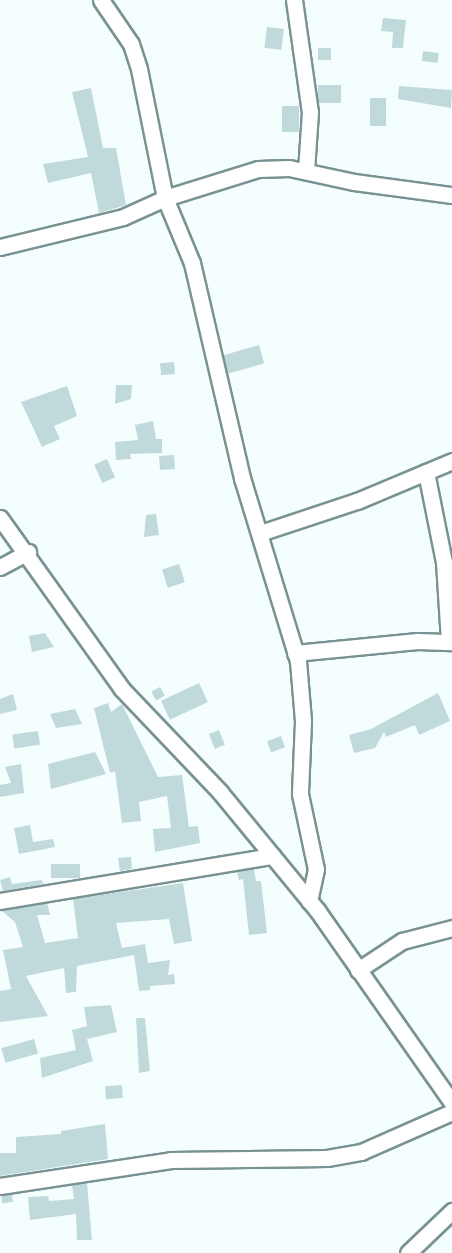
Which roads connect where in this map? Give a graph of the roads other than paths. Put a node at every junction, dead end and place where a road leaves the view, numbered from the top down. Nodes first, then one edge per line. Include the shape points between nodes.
1 (101, 0) edge
2 (294, 0) edge
3 (306, 171) junction
4 (452, 195) edge
5 (165, 198) junction
6 (0, 247) edge
7 (452, 461) edge
8 (426, 472) junction
9 (0, 518) edge
10 (260, 533) junction
11 (27, 552) junction
12 (0, 567) edge
13 (450, 642) edge
14 (295, 653) junction
15 (272, 856) junction
16 (0, 901) edge
17 (309, 901) junction
18 (452, 928) edge
19 (358, 970) junction
20 (452, 1103) edge
21 (452, 1112) edge
22 (0, 1186) edge
23 (452, 1211) edge
24 (408, 1253) edge

1 - 5 street via 131,44
2 - 3 street via 310,112
3 - 4 street via 354,183
3 - 5 street via 258,169
5 - 6 street via 123,217
5 - 10 street via 192,263 242,478
7 - 8 street
8 - 10 street via 357,501
8 - 13 street via 444,562
9 - 11 street
10 - 14 street
11 - 12 street
11 - 15 street via 122,689 220,792
13 - 14 street via 417,641
14 - 17 street via 303,721 300,794 316,869
15 - 16 street
15 - 17 street
17 - 19 street
18 - 19 street via 402,941
19 - 20 street
21 - 22 street via 361,1152 327,1158 171,1160
23 - 24 street

